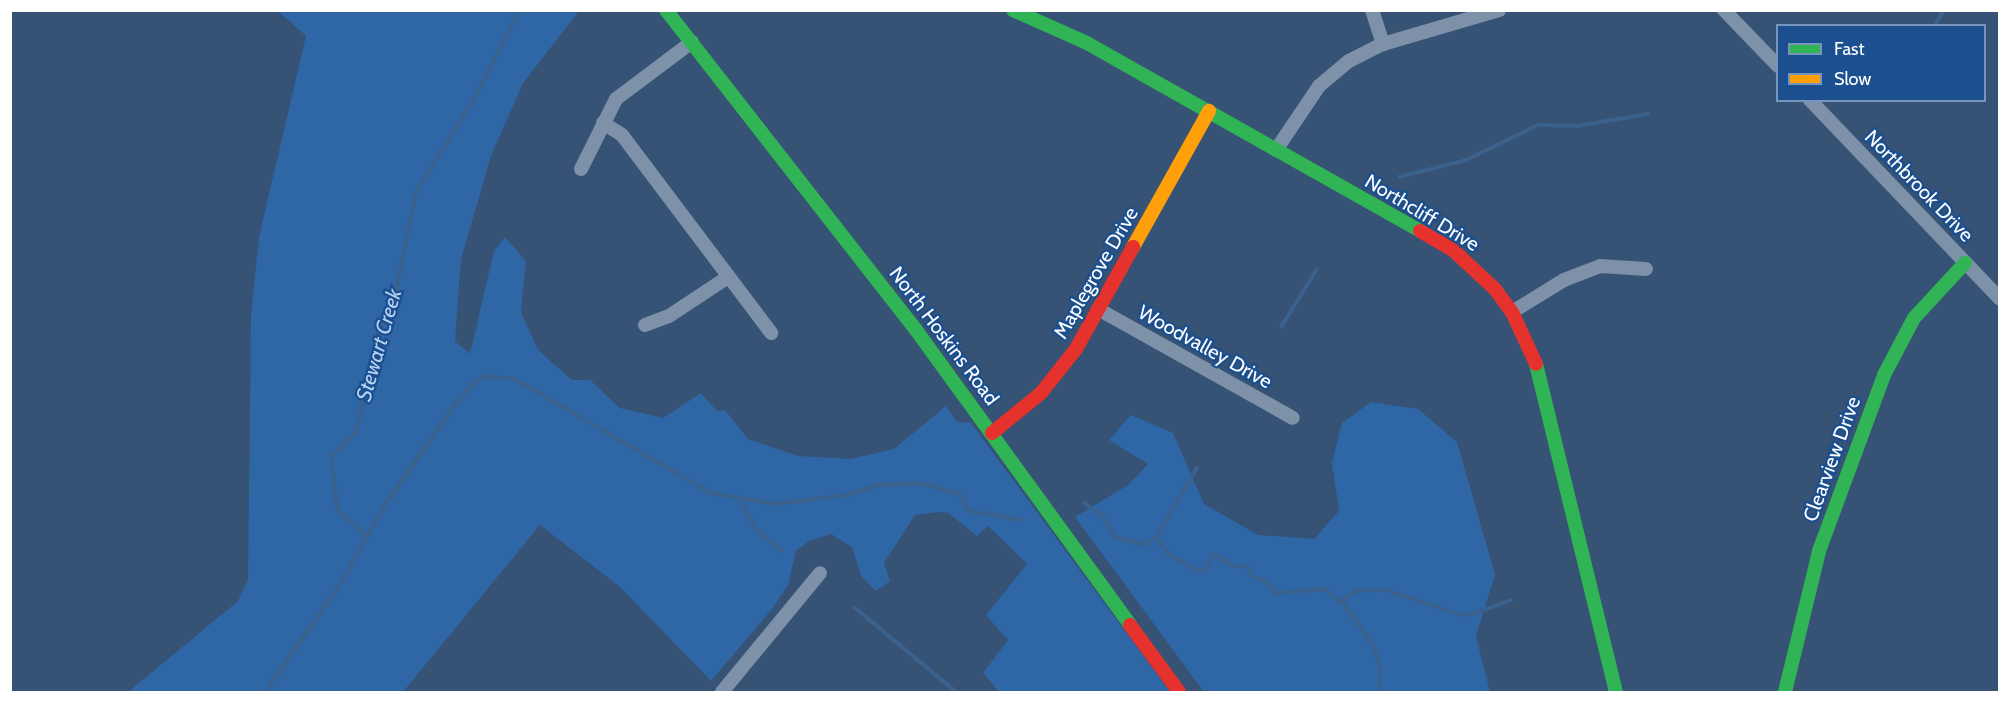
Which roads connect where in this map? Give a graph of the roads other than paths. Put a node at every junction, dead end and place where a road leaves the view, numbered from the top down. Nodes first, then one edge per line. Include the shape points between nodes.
1 (666, 10) edge
2 (1372, 10) edge
3 (1499, 10) edge
4 (1724, 10) edge
5 (1014, 11) edge
6 (692, 42) junction
7 (1383, 45) junction
8 (1776, 64) edge
9 (1812, 102) edge
10 (1209, 111) junction
11 (603, 123) junction
12 (1276, 150) junction
13 (581, 169) dead end
14 (1965, 263) junction
15 (1646, 269) dead end
16 (728, 277) junction
17 (2000, 299) edge
18 (1098, 309) junction
19 (1512, 312) junction
20 (645, 325) dead end
21 (771, 333) dead end
22 (1293, 418) dead end
23 (992, 433) junction
24 (820, 573) dead end
25 (722, 693) edge
26 (1179, 693) edge
27 (1616, 693) edge
28 (1785, 693) edge

1 - 6 street, North Hoskins Road
2 - 7 street
3 - 7 street
4 - 8 street
5 - 10 street, Northcliff Drive via 1085,42
6 - 11 street via 616,99
6 - 23 street, North Hoskins Road
7 - 12 street via 1349,62 1319,87
9 - 14 street, Northbrook Drive
10 - 12 street, Northcliff Drive
10 - 18 street, Maplegrove Drive
11 - 13 street
11 - 16 street via 622,135
12 - 19 street, Northcliff Drive via 1454,250 1474,266
14 - 17 street, Northbrook Drive
14 - 28 street, Clearview Drive via 1914,318 1884,375 1819,550
15 - 19 street via 1600,266 1564,280
16 - 20 street via 669,316
16 - 21 street
18 - 22 street, Woodvalley Drive
18 - 23 street, Maplegrove Drive via 1058,374
19 - 27 street, Northcliff Drive via 1535,361
23 - 26 street, North Hoskins Road
24 - 25 street

